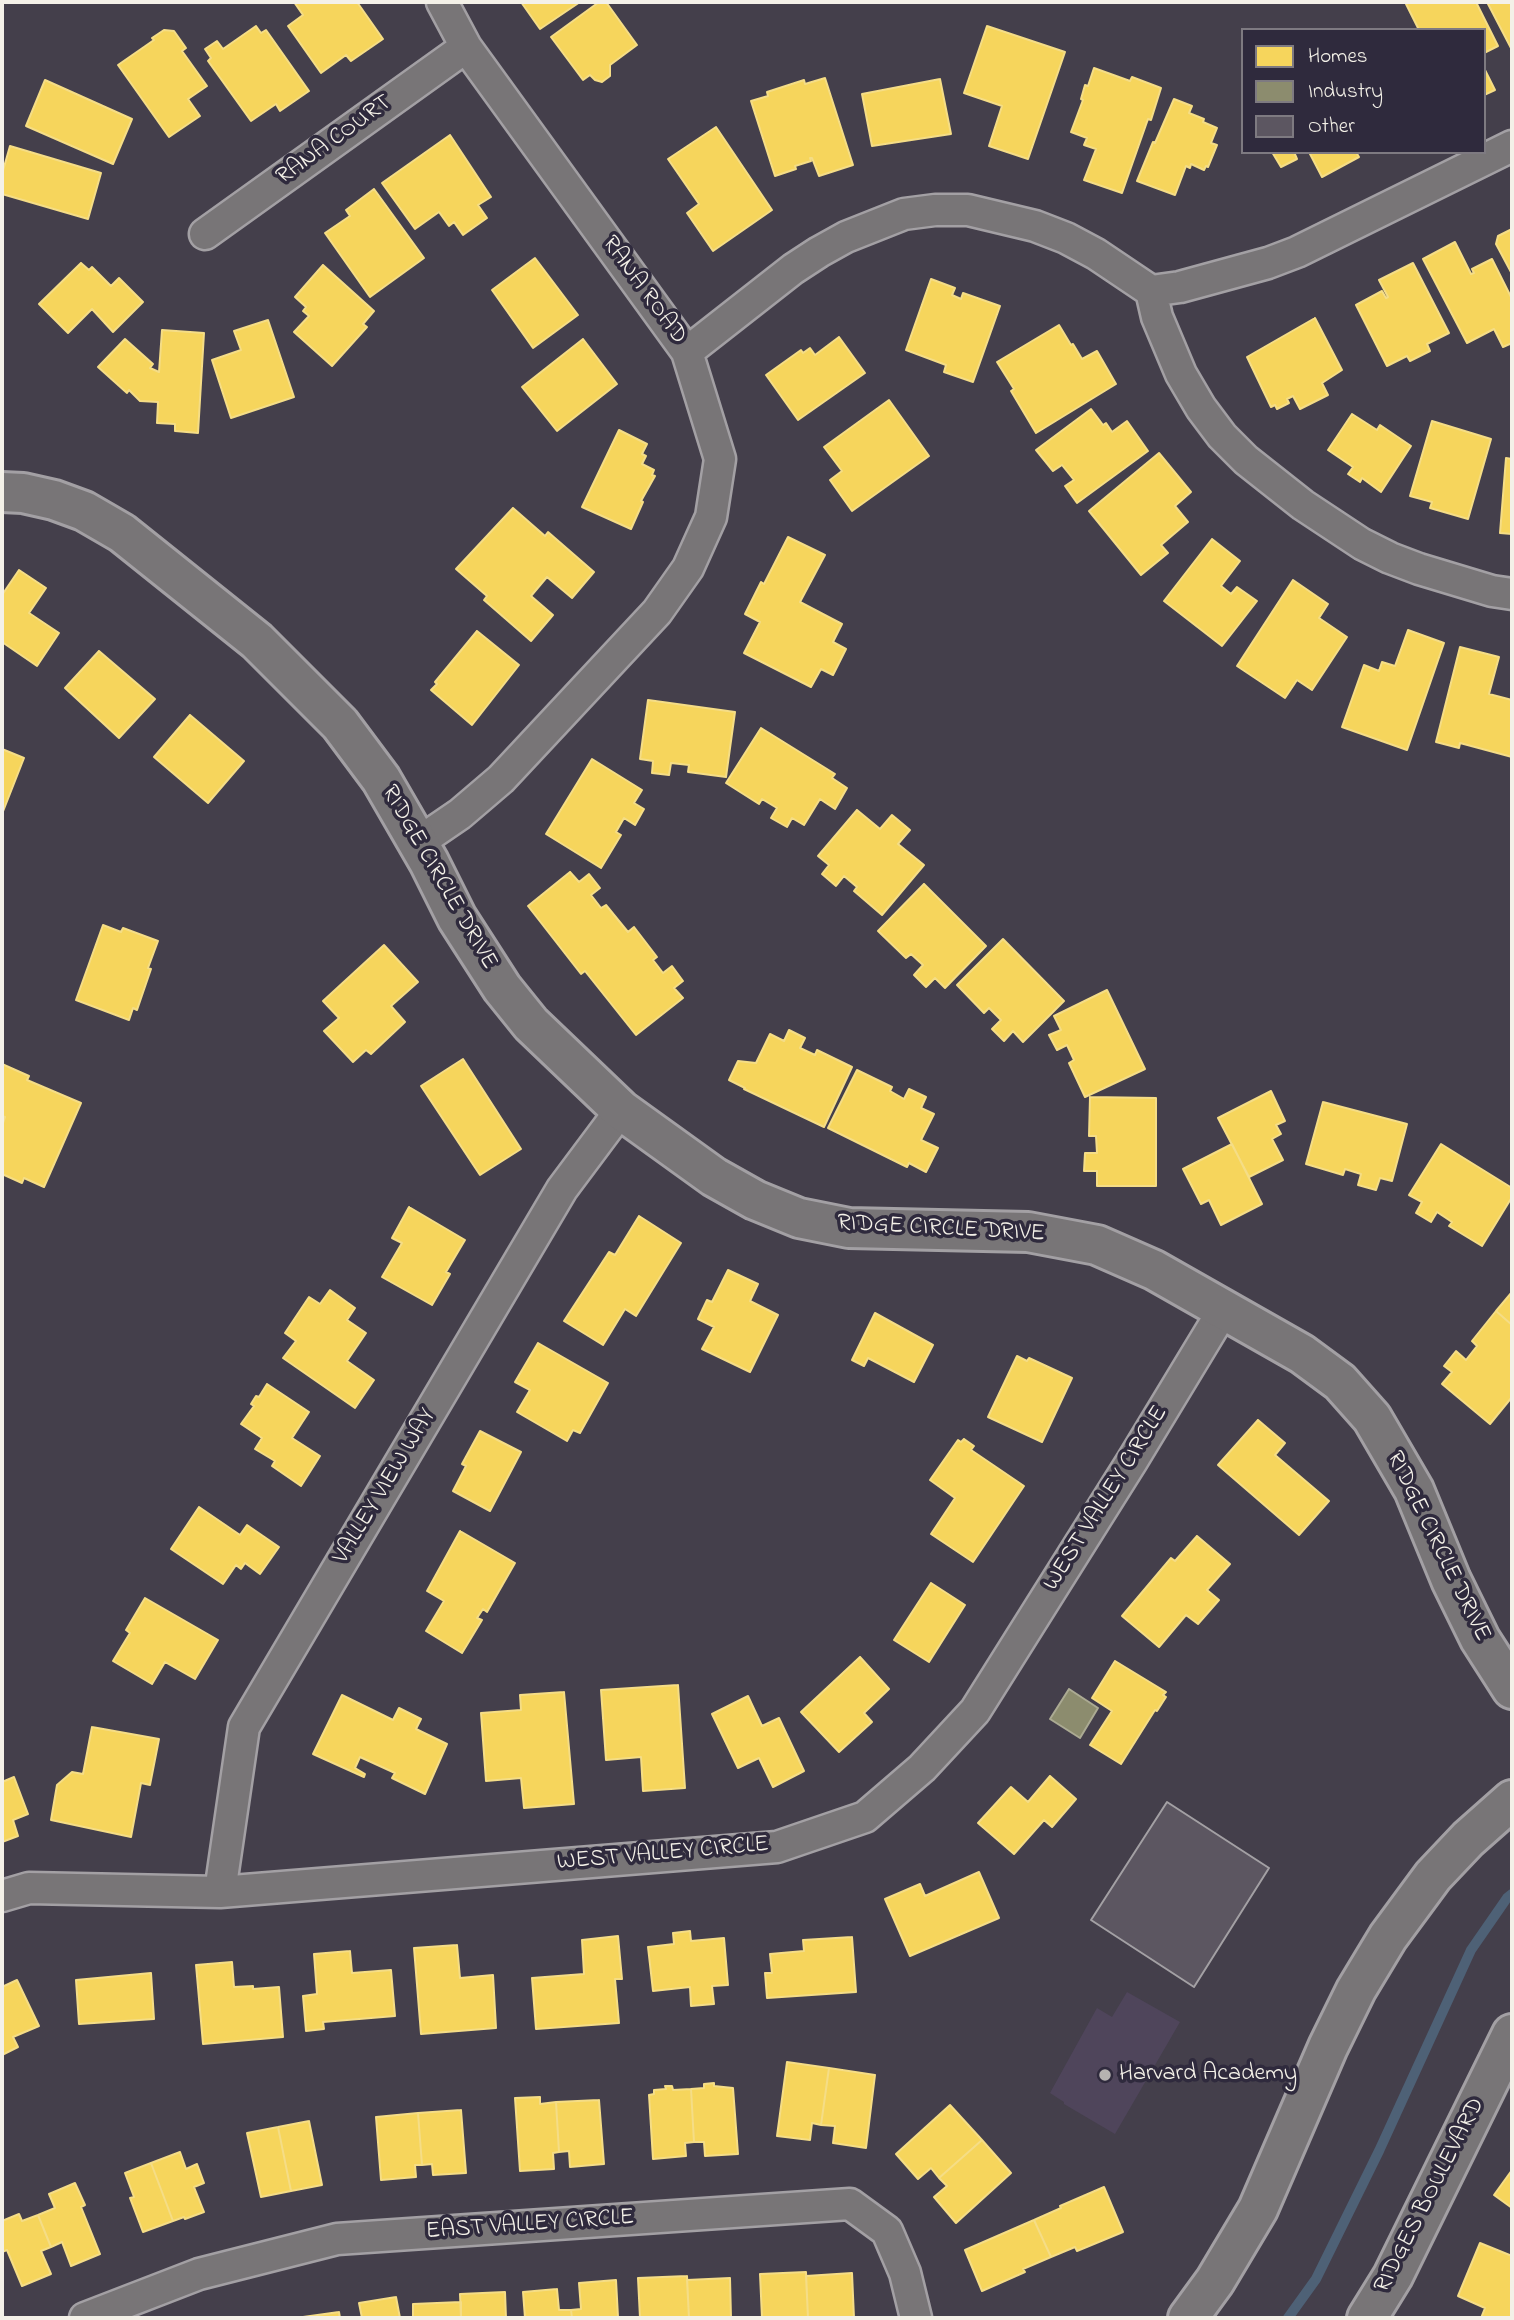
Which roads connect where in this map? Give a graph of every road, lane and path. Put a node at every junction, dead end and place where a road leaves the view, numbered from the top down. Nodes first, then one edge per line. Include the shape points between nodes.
1 (442, 2) edge
2 (466, 47) junction
3 (1512, 146) edge
4 (205, 234) dead end
5 (1151, 291) junction
6 (687, 352) junction
7 (2, 492) edge
8 (1512, 594) edge
9 (419, 842) junction
10 (621, 1110) junction
11 (1224, 1309) junction
12 (1512, 1689) edge
13 (1512, 1800) edge
14 (220, 1892) junction
15 (2, 1896) edge
16 (1512, 2034) edge
17 (85, 2318) edge
18 (916, 2318) edge
19 (1188, 2318) edge
20 (1367, 2318) edge

1 - 2 street, RANA ROAD
2 - 4 street, RANA COURT
2 - 6 street, RANA ROAD
3 - 5 street via 1297,252 1180,287
5 - 6 street via 1096,254 1035,226 968,210 904,214 819,252
5 - 8 street via 1181,374 1222,436 1246,460 1303,505 1390,558
6 - 9 street, RANA ROAD via 720,459 711,517 688,568 657,612 501,779
7 - 9 street, RIDGE CIRCLE DRIVE via 54,500 122,533 257,641 340,724
9 - 10 street, RIDGE CIRCLE DRIVE via 457,918 502,988 531,1024
10 - 11 street, RIDGE CIRCLE DRIVE via 714,1177 799,1218 849,1228 1066,1237 1154,1270
10 - 14 street, VALLEY VIEW WAY via 562,1189 244,1727
11 - 12 street, RIDGE CIRCLE DRIVE via 1302,1354 1340,1382 1372,1418 1414,1490 1480,1639
11 - 14 street, WEST VALLEY CIRCLE via 975,1711 922,1768 865,1817 777,1847
13 - 19 street via 1433,1876 1388,1937 1328,2047 1258,2208
14 - 15 street, WEST VALLEY CIRCLE via 29,1888
16 - 20 street, RIDGES BOULEVARD via 1393,2276
17 - 18 street, EAST VALLEY CIRCLE via 199,2274 337,2239 850,2204 887,2231 905,2273

